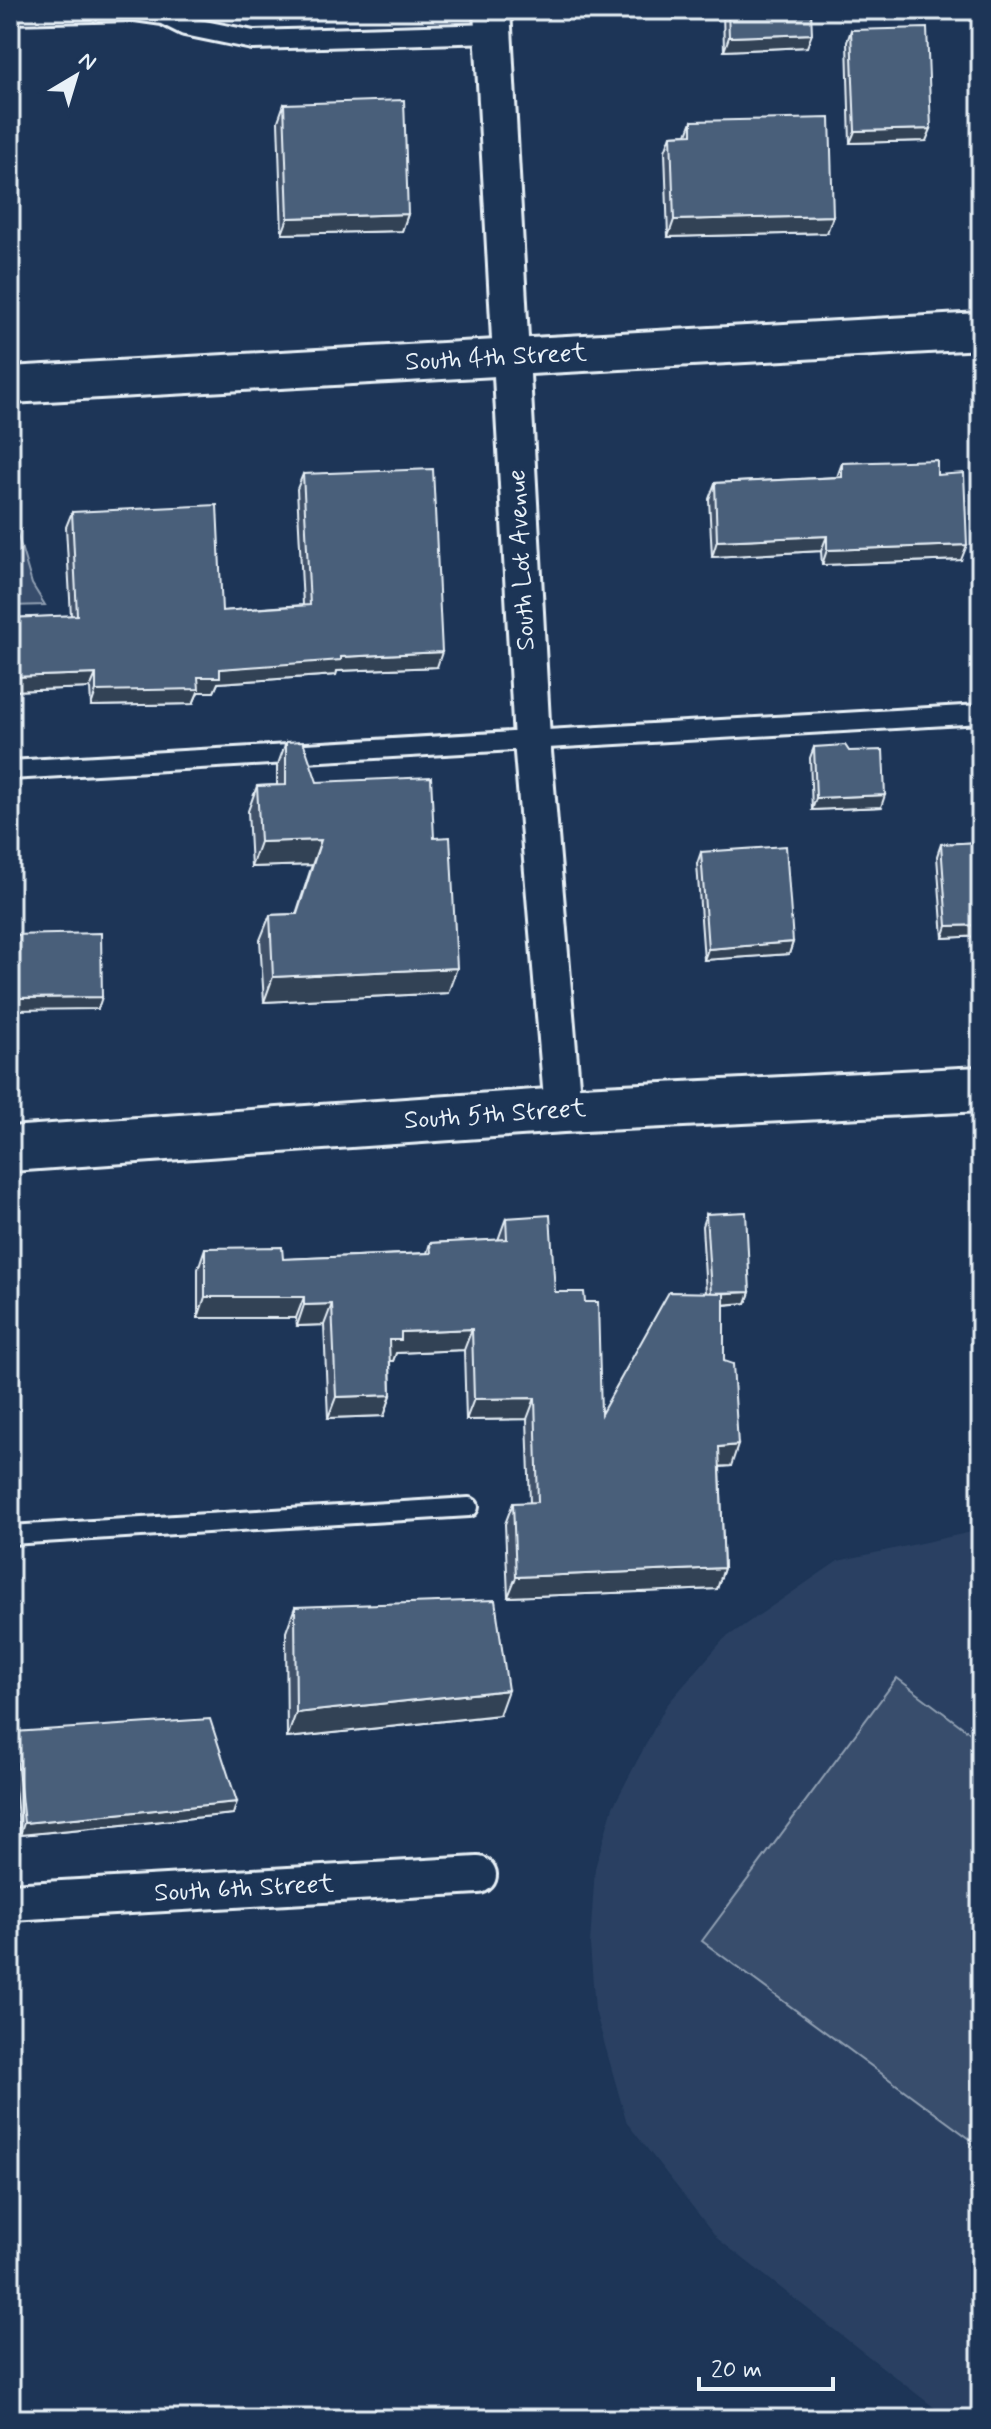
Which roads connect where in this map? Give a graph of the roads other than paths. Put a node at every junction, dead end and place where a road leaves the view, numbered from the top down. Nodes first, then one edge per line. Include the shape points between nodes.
1 (10, 14) edge
2 (493, 21) edge
3 (981, 331) edge
4 (511, 357) junction
5 (10, 385) edge
6 (981, 714) edge
7 (532, 740) junction
8 (10, 770) edge
9 (981, 1089) edge
10 (563, 1110) junction
11 (10, 1149) edge
12 (469, 1507) dead end
13 (10, 1535) edge
14 (478, 1875) dead end
15 (10, 1902) edge

1 - 2 lane via 135,11 253,40
2 - 4 street, South Lot Avenue
3 - 4 street, South 4th Street
4 - 5 street, South 4th Street
4 - 7 street, South Lot Avenue
6 - 7 lane
7 - 8 lane
7 - 10 street, South Lot Avenue
9 - 10 street, South 5th Street
10 - 11 street, South 5th Street
12 - 13 lane
14 - 15 street, South 6th Street

